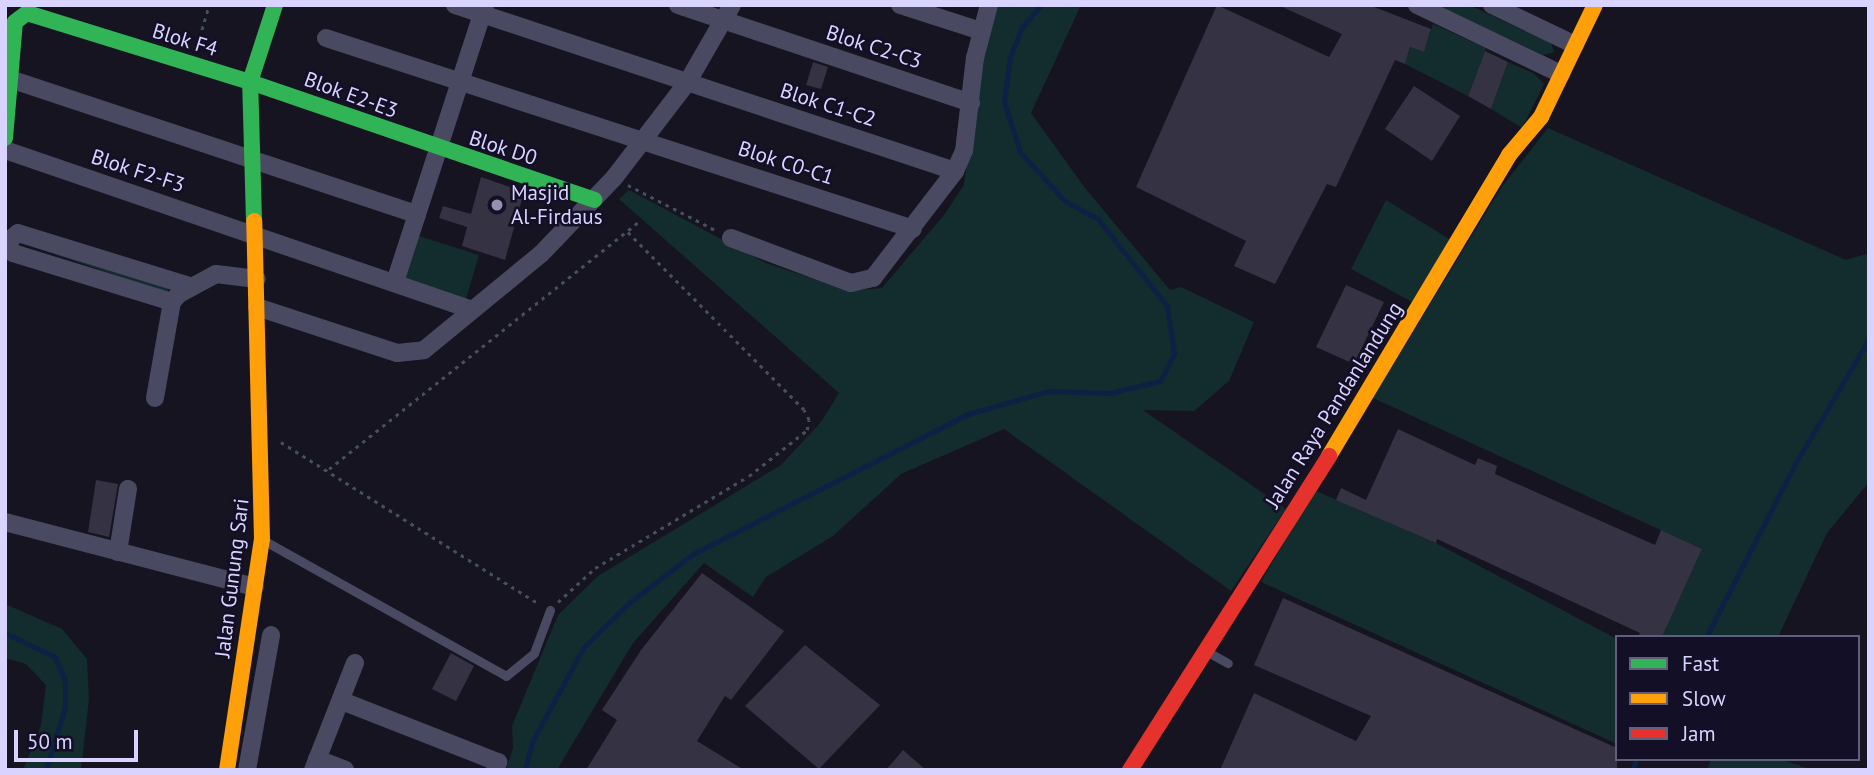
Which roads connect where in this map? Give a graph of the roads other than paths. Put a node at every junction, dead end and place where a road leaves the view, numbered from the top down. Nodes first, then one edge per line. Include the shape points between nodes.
1 (275, 5) edge
2 (455, 5) edge
3 (678, 5) edge
4 (901, 5) edge
5 (989, 5) edge
6 (1417, 5) edge
7 (1492, 5) edge
8 (1595, 5) edge
9 (483, 9) edge
10 (1522, 11) edge
11 (728, 13) edge
12 (981, 31) junction
13 (326, 38) dead end
14 (1568, 59) junction
15 (10, 79) junction
16 (460, 81) junction
17 (250, 82) junction
18 (687, 83) junction
19 (971, 103) junction
20 (644, 141) junction
21 (6, 147) edge
22 (438, 148) junction
23 (254, 158) junction
24 (955, 171) junction
25 (594, 200) junction
26 (417, 214) junction
27 (913, 229) junction
28 (256, 233) junction
29 (731, 238) road end
30 (257, 279) junction
31 (396, 282) junction
32 (189, 286) junction
33 (172, 302) junction
34 (257, 307) junction
35 (472, 310) junction
36 (155, 398) dead end
37 (128, 489) dead end
38 (5, 522) edge
39 (262, 539) junction
40 (118, 552) junction
41 (254, 587) junction
42 (550, 610) road end
43 (271, 635) dead end
44 (1205, 650) junction
45 (355, 663) dead end
46 (1228, 663) dead end
47 (342, 701) junction
48 (315, 764) edge
49 (227, 770) edge
50 (247, 770) edge
51 (345, 770) edge
52 (495, 770) edge
53 (1129, 770) edge

1 - 17 street
2 - 9 street, Blok C1-C2
3 - 11 street, Blok C2-C3
4 - 12 street
5 - 12 street
6 - 14 street
7 - 10 street
8 - 14 street, Jalan Raya Pandanlandung
9 - 16 street
9 - 18 street, Blok C1-C2
10 - 14 street
11 - 18 street
11 - 19 street, Blok C2-C3
12 - 19 street
13 - 16 street, Blok C0-C1
14 - 44 street, Jalan Raya Pandanlandung via 1541,117 1510,155 1363,403
15 - 17 street, Blok F4 via 15,22 27,13
15 - 21 street
15 - 23 street
16 - 20 street, Blok C0-C1
16 - 22 street
17 - 22 street, Blok E2-E3
17 - 23 street, Jalan Gunung Sari
18 - 20 street
18 - 24 street, Blok C1-C2
19 - 24 street via 964,151
20 - 25 street
20 - 27 street, Blok C0-C1
21 - 28 street, Blok F2-F3
22 - 25 street, Blok D0
22 - 26 street
23 - 26 street
23 - 28 street, Jalan Gunung Sari
24 - 27 street
25 - 35 street via 541,254
26 - 31 street
27 - 29 street via 873,278 858,284 786,262
28 - 30 street, Jalan Gunung Sari
28 - 31 street, Blok F2-F3
30 - 32 street via 216,274
30 - 34 street, Jalan Gunung Sari
31 - 35 street, Blok F2-F3
32 - 33 street
32 - 33 street via 18,233 7,242 13,253
33 - 36 street
34 - 35 street via 406,355 424,350
34 - 39 street, Jalan Gunung Sari
37 - 40 street
38 - 40 street
39 - 41 street, Jalan Gunung Sari
39 - 42 lane via 506,676 534,653
40 - 41 street
41 - 49 street, Jalan Gunung Sari
43 - 50 street
44 - 46 lane
44 - 53 street, Jalan Raya Pandanlandung
45 - 47 street
47 - 48 street
47 - 52 street via 498,762
48 - 51 street

